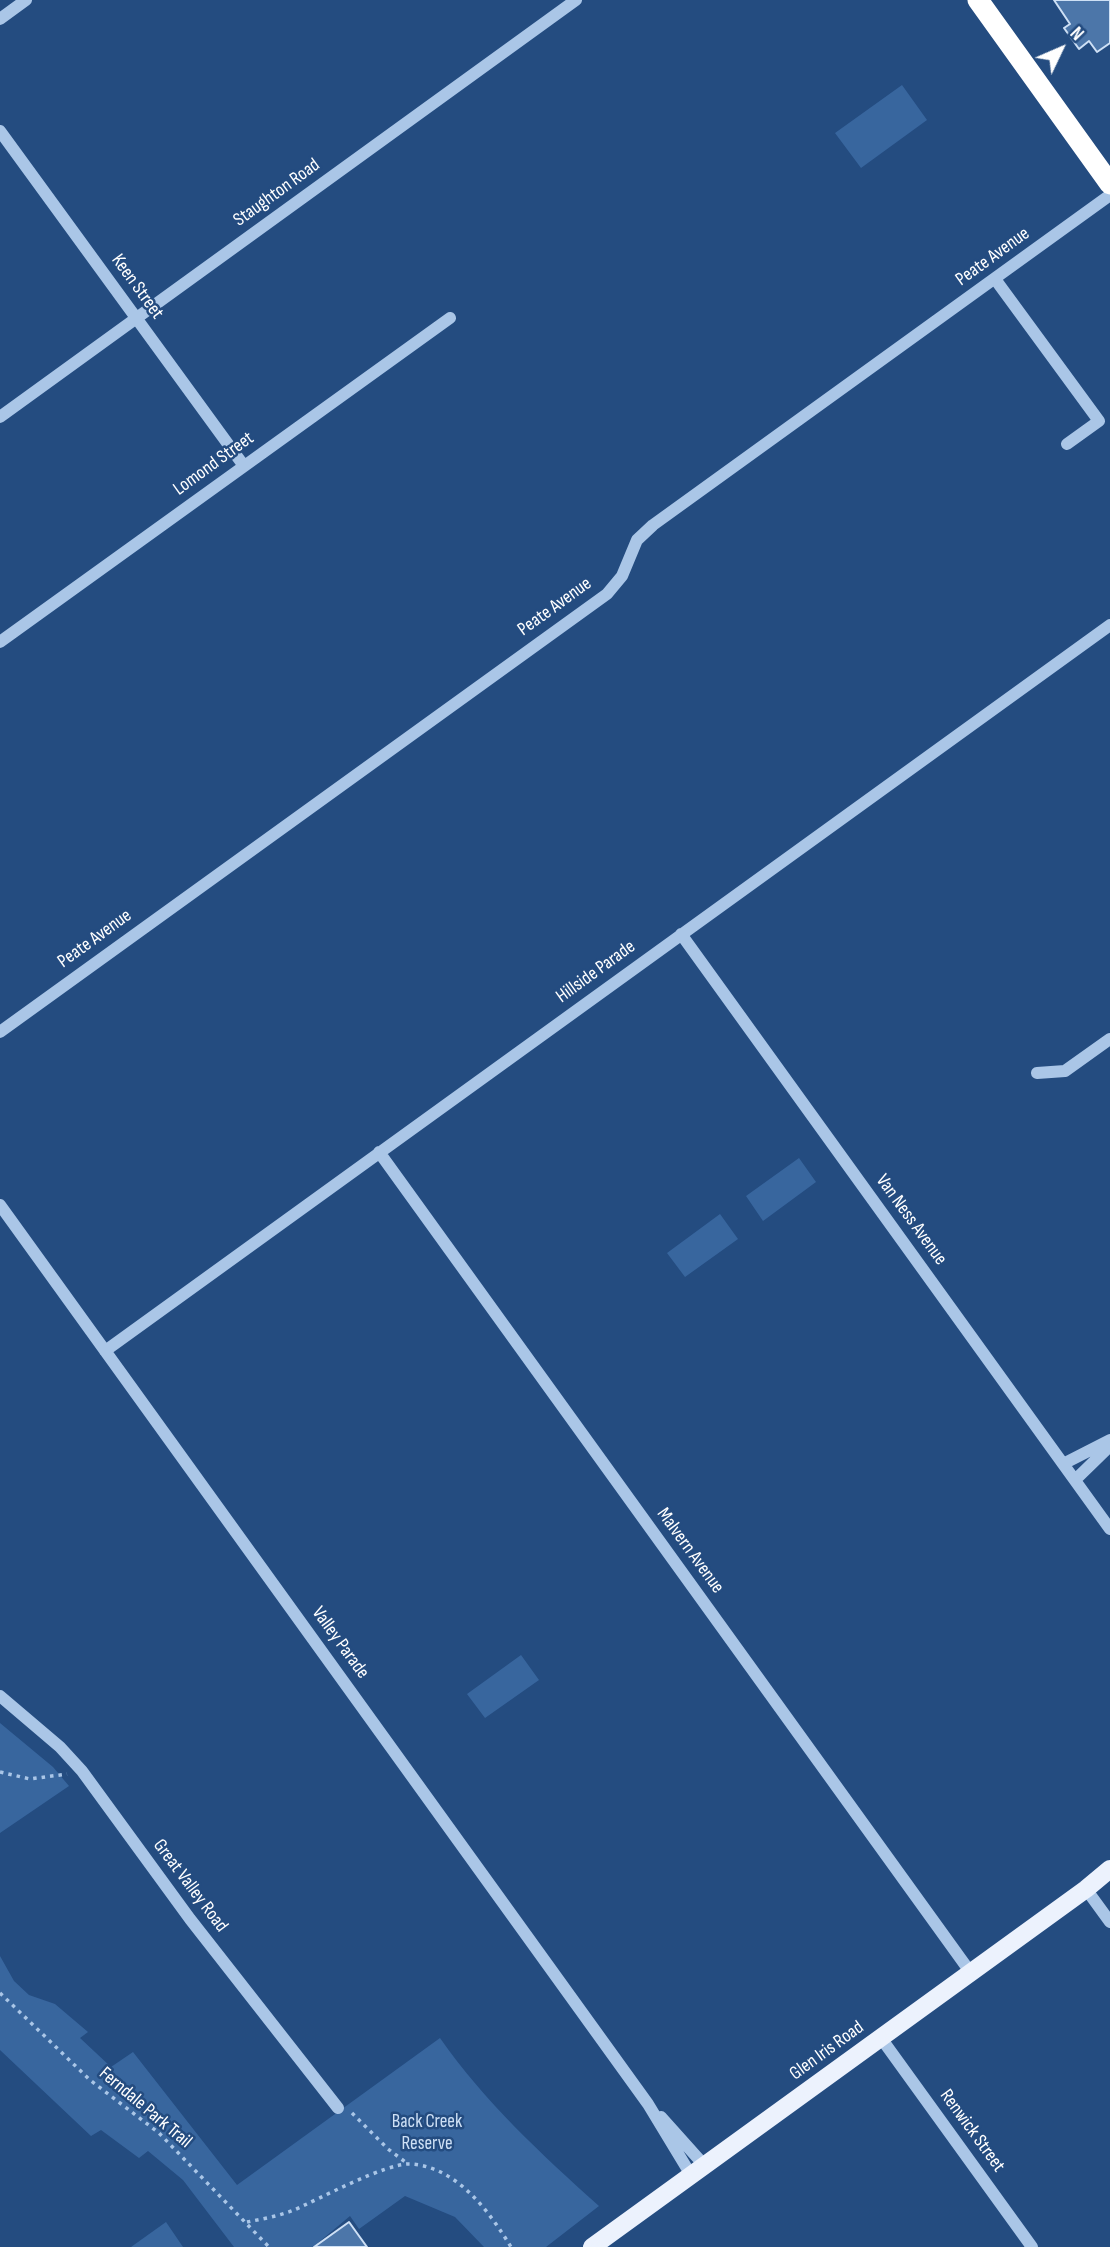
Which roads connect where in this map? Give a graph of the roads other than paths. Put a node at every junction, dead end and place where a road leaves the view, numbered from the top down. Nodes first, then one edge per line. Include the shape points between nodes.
1 (26, 0) edge
2 (576, 0) edge
3 (978, 0) edge
4 (0, 19) edge
5 (0, 131) edge
6 (1110, 184) edge
7 (1110, 195) edge
8 (995, 279) junction
9 (450, 318) dead end
10 (136, 319) junction
11 (0, 417) edge
12 (1067, 444) dead end
13 (244, 466) junction
14 (1110, 625) edge
15 (0, 642) edge
16 (681, 934) junction
17 (0, 1032) edge
18 (1110, 1039) edge
19 (1037, 1073) dead end
20 (379, 1152) junction
21 (0, 1205) edge
22 (105, 1351) junction
23 (1110, 1440) edge
24 (1110, 1446) edge
25 (1063, 1464) junction
26 (1075, 1480) junction
27 (1110, 1529) edge
28 (0, 1696) edge
29 (1110, 1868) edge
30 (1110, 1874) edge
31 (1086, 1889) junction
32 (1110, 1922) edge
33 (971, 1973) junction
34 (881, 2038) junction
35 (338, 2109) road end
36 (698, 2170) junction
37 (592, 2247) edge
38 (1032, 2247) edge

1 - 4 street
2 - 10 street, Staughton Road
3 - 6 highway
5 - 10 street, Keen Street
7 - 8 street, Peate Avenue
8 - 12 street via 1099,421
8 - 17 street, Peate Avenue via 653,526 637,540 622,576 607,594
9 - 13 street, Lomond Street
10 - 11 street, Staughton Road
10 - 13 street, Keen Street
13 - 15 street, Lomond Street
14 - 16 street, Hillside Parade
16 - 20 street, Hillside Parade
16 - 25 street, Van Ness Avenue
18 - 19 street via 1065,1071
20 - 22 street, Hillside Parade
20 - 33 street, Malvern Avenue
21 - 22 street, Valley Parade
22 - 36 street, Valley Parade
23 - 25 street
24 - 26 street
25 - 26 street, Van Ness Avenue
26 - 27 street, Van Ness Avenue
28 - 35 street, Great Valley Road via 82,1771
29 - 31 main road, Glen Iris Road
30 - 31 main road, Glen Iris Road
31 - 32 street
31 - 33 main road, Glen Iris Road
33 - 34 main road, Glen Iris Road
34 - 36 main road, Glen Iris Road
34 - 38 street, Renwick Street
36 - 37 main road, Glen Iris Road

